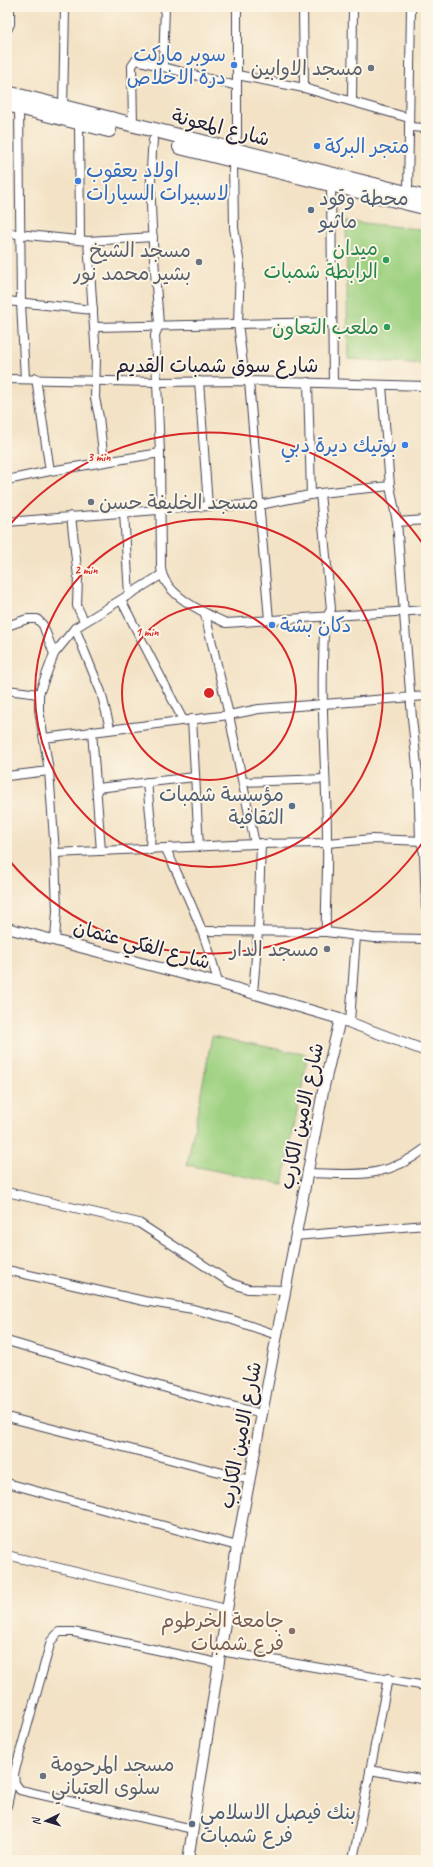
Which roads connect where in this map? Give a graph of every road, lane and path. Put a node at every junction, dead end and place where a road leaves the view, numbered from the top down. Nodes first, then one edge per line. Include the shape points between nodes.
1 (10, 7) edge
2 (65, 7) edge
3 (165, 7) edge
4 (237, 7) edge
5 (303, 7) edge
6 (353, 7) edge
7 (411, 7) edge
8 (7, 30) edge
9 (163, 66) junction
10 (237, 75) junction
11 (237, 86) junction
12 (304, 88) junction
13 (7, 93) edge
14 (352, 101) junction
15 (13, 105) edge
16 (62, 108) junction
17 (409, 118) junction
18 (79, 122) junction
19 (133, 126) junction
20 (409, 128) junction
21 (426, 128) edge
22 (153, 140) junction
23 (234, 156) junction
24 (331, 185) junction
25 (408, 193) junction
26 (426, 198) edge
27 (426, 208) edge
28 (7, 233) edge
29 (20, 235) junction
30 (153, 236) junction
31 (84, 240) junction
32 (7, 301) edge
33 (21, 303) junction
34 (93, 310) junction
35 (332, 322) junction
36 (238, 323) junction
37 (159, 325) junction
38 (94, 328) junction
39 (25, 378) junction
40 (36, 378) junction
41 (7, 379) edge
42 (94, 381) junction
43 (199, 381) junction
44 (247, 381) junction
45 (158, 382) junction
46 (308, 382) junction
47 (333, 383) junction
48 (382, 386) junction
49 (426, 386) edge
50 (160, 453) junction
51 (104, 462) junction
52 (50, 471) junction
53 (7, 480) edge
54 (390, 486) junction
55 (320, 493) junction
56 (312, 495) junction
57 (259, 505) junction
58 (208, 506) junction
59 (162, 509) junction
60 (124, 512) junction
61 (71, 516) junction
62 (426, 520) edge
63 (7, 522) edge
64 (396, 522) junction
65 (161, 575) junction
66 (129, 595) junction
67 (121, 600) junction
68 (426, 610) edge
69 (404, 612) junction
70 (205, 614) junction
71 (326, 618) junction
72 (269, 620) junction
73 (84, 621) junction
74 (7, 626) edge
75 (75, 628) junction
76 (54, 654) junction
77 (7, 690) edge
78 (39, 694) junction
79 (410, 696) junction
80 (426, 696) edge
81 (322, 705) junction
82 (229, 715) junction
83 (192, 719) junction
84 (183, 720) junction
85 (110, 728) junction
86 (92, 731) junction
87 (44, 738) junction
88 (49, 771) junction
89 (7, 776) edge
90 (195, 777) junction
91 (325, 779) junction
92 (146, 782) junction
93 (243, 782) junction
94 (96, 788) junction
95 (423, 840) edge
96 (328, 843) junction
97 (258, 844) junction
98 (199, 847) junction
99 (166, 849) junction
100 (150, 850) junction
101 (101, 851) junction
102 (55, 853) junction
103 (426, 908) edge
104 (7, 928) edge
105 (203, 931) junction
106 (258, 932) junction
107 (326, 932) junction
108 (356, 936) junction
109 (426, 939) edge
110 (55, 940) junction
111 (218, 983) junction
112 (253, 994) junction
113 (345, 1020) junction
114 (426, 1051) edge
115 (426, 1148) edge
116 (307, 1173) junction
117 (7, 1192) edge
118 (426, 1225) edge
119 (295, 1236) junction
120 (7, 1270) edge
121 (285, 1290) junction
122 (277, 1335) junction
123 (7, 1341) edge
124 (262, 1414) junction
125 (7, 1418) edge
126 (250, 1480) junction
127 (7, 1483) edge
128 (238, 1546) junction
129 (7, 1555) edge
130 (226, 1609) junction
131 (220, 1651) junction
132 (218, 1663) junction
133 (388, 1678) junction
134 (426, 1686) edge
135 (370, 1770) junction
136 (14, 1774) junction
137 (426, 1780) edge
138 (7, 1806) edge
139 (193, 1829) junction
140 (188, 1860) edge
141 (353, 1860) edge

1 - 8 street via 10,24
2 - 16 street
3 - 9 street
4 - 10 street
5 - 12 street
6 - 14 street
7 - 17 street
9 - 11 street
9 - 19 street via 136,60 132,66
10 - 11 street
10 - 12 street
11 - 23 street via 237,136
12 - 14 street
13 - 16 highway, شارع المعونة
14 - 17 street
15 - 18 highway, شارع المعونة
15 - 29 street
16 - 19 highway, شارع المعونة
17 - 20 street
18 - 22 highway, شارع المعونة
18 - 31 street
19 - 23 highway, شارع المعونة
20 - 21 street
20 - 25 street
22 - 23 highway, شارع المعونة
22 - 30 street
23 - 24 highway, شارع المعونة
23 - 25 highway, شارع المعونة
23 - 36 street via 234,228 241,272
24 - 27 highway, شارع المعونة
24 - 35 street
25 - 26 highway, شارع المعونة
28 - 29 street
29 - 31 street
29 - 33 street
30 - 31 street
30 - 37 street
31 - 34 street
32 - 33 street
33 - 34 street
33 - 39 street
34 - 38 street
35 - 36 street
35 - 47 street
36 - 37 street
36 - 44 street
37 - 38 street
37 - 45 street via 155,335
38 - 42 street
39 - 40 street, شارع سوق شمبات القديم
39 - 41 street, شارع سوق شمبات القديم
40 - 42 street, شارع سوق شمبات القديم
40 - 52 street
42 - 45 street, شارع سوق شمبات القديم
42 - 51 street
43 - 44 street, شارع سوق شمبات القديم
43 - 45 street, شارع سوق شمبات القديم
43 - 58 street
44 - 46 street, شارع سوق شمبات القديم
44 - 57 street
45 - 50 street
46 - 47 street, شارع سوق شمبات القديم
46 - 56 street
47 - 48 street, شارع سوق شمبات القديم
48 - 49 street, شارع سوق شمبات القديم
48 - 54 street
50 - 51 street
50 - 59 street
51 - 52 street
52 - 53 street
54 - 55 street
54 - 64 street
55 - 56 street
55 - 71 street via 331,609
56 - 57 street
57 - 58 street
57 - 72 street
58 - 59 street
59 - 60 street
59 - 65 street
60 - 61 street
60 - 66 street
61 - 63 street
61 - 73 street via 78,577 77,606
62 - 64 street
64 - 69 street
65 - 66 street
65 - 70 street via 168,587
66 - 67 street
67 - 73 street
67 - 84 street
68 - 69 street
69 - 71 street
69 - 79 street
70 - 72 street via 226,623
70 - 82 street
71 - 72 street
71 - 81 street
73 - 75 street
74 - 76 street via 27,619 37,619 43,625
75 - 76 street
75 - 85 street via 102,692
76 - 78 street
77 - 78 street
78 - 87 street
79 - 80 street
79 - 81 street
79 - 95 street
81 - 82 street via 259,709
81 - 91 street
82 - 83 street
82 - 93 street
83 - 84 street
83 - 90 street
84 - 85 street
85 - 86 street
86 - 87 street
86 - 94 street
87 - 88 street
88 - 89 street
88 - 102 street
90 - 92 street
90 - 98 street
91 - 93 street
91 - 96 street
92 - 94 street
92 - 100 street via 151,824
93 - 97 street
94 - 101 street
95 - 96 street via 372,839
95 - 103 street
96 - 97 street
96 - 107 street
97 - 98 street
97 - 106 street
98 - 99 street
99 - 100 street
99 - 105 street
100 - 101 street
101 - 102 street
102 - 110 street via 58,911
104 - 110 street, شارع الفكي عثمان
105 - 106 street
105 - 111 street
106 - 107 street
106 - 112 street
107 - 108 street
108 - 109 street
108 - 113 street
110 - 111 street, شارع الفكي عثمان
111 - 112 street, شارع الفكي عثمان
112 - 113 street, شارع الفكي عثمان
113 - 114 street, شارع الفكي عثمان
113 - 116 street, شارع الامين الكارب via 324,1086
115 - 116 street via 396,1167 365,1175
116 - 119 street, شارع الامين الكارب
117 - 121 street via 139,1223 231,1283 248,1289
118 - 119 street
119 - 121 street, شارع الامين الكارب
120 - 122 street via 144,1301 193,1309
121 - 122 street, شارع الامين الكارب
122 - 124 street, شارع الامين الكارب
123 - 124 street
124 - 126 street, شارع الامين الكارب
125 - 126 street
126 - 128 street, شارع الامين الكارب
127 - 128 street
128 - 130 street, شارع الامين الكارب
129 - 130 street
130 - 131 street, شارع الامين الكارب
131 - 132 street, شارع الامين الكارب
131 - 133 street
132 - 136 street via 73,1632 59,1632 51,1641
132 - 139 street, شارع الامين الكارب
133 - 134 street
133 - 135 street
135 - 137 street
135 - 141 street
136 - 138 street
136 - 139 street via 15,1783 20,1790
139 - 140 street, شارع الامين الكارب

